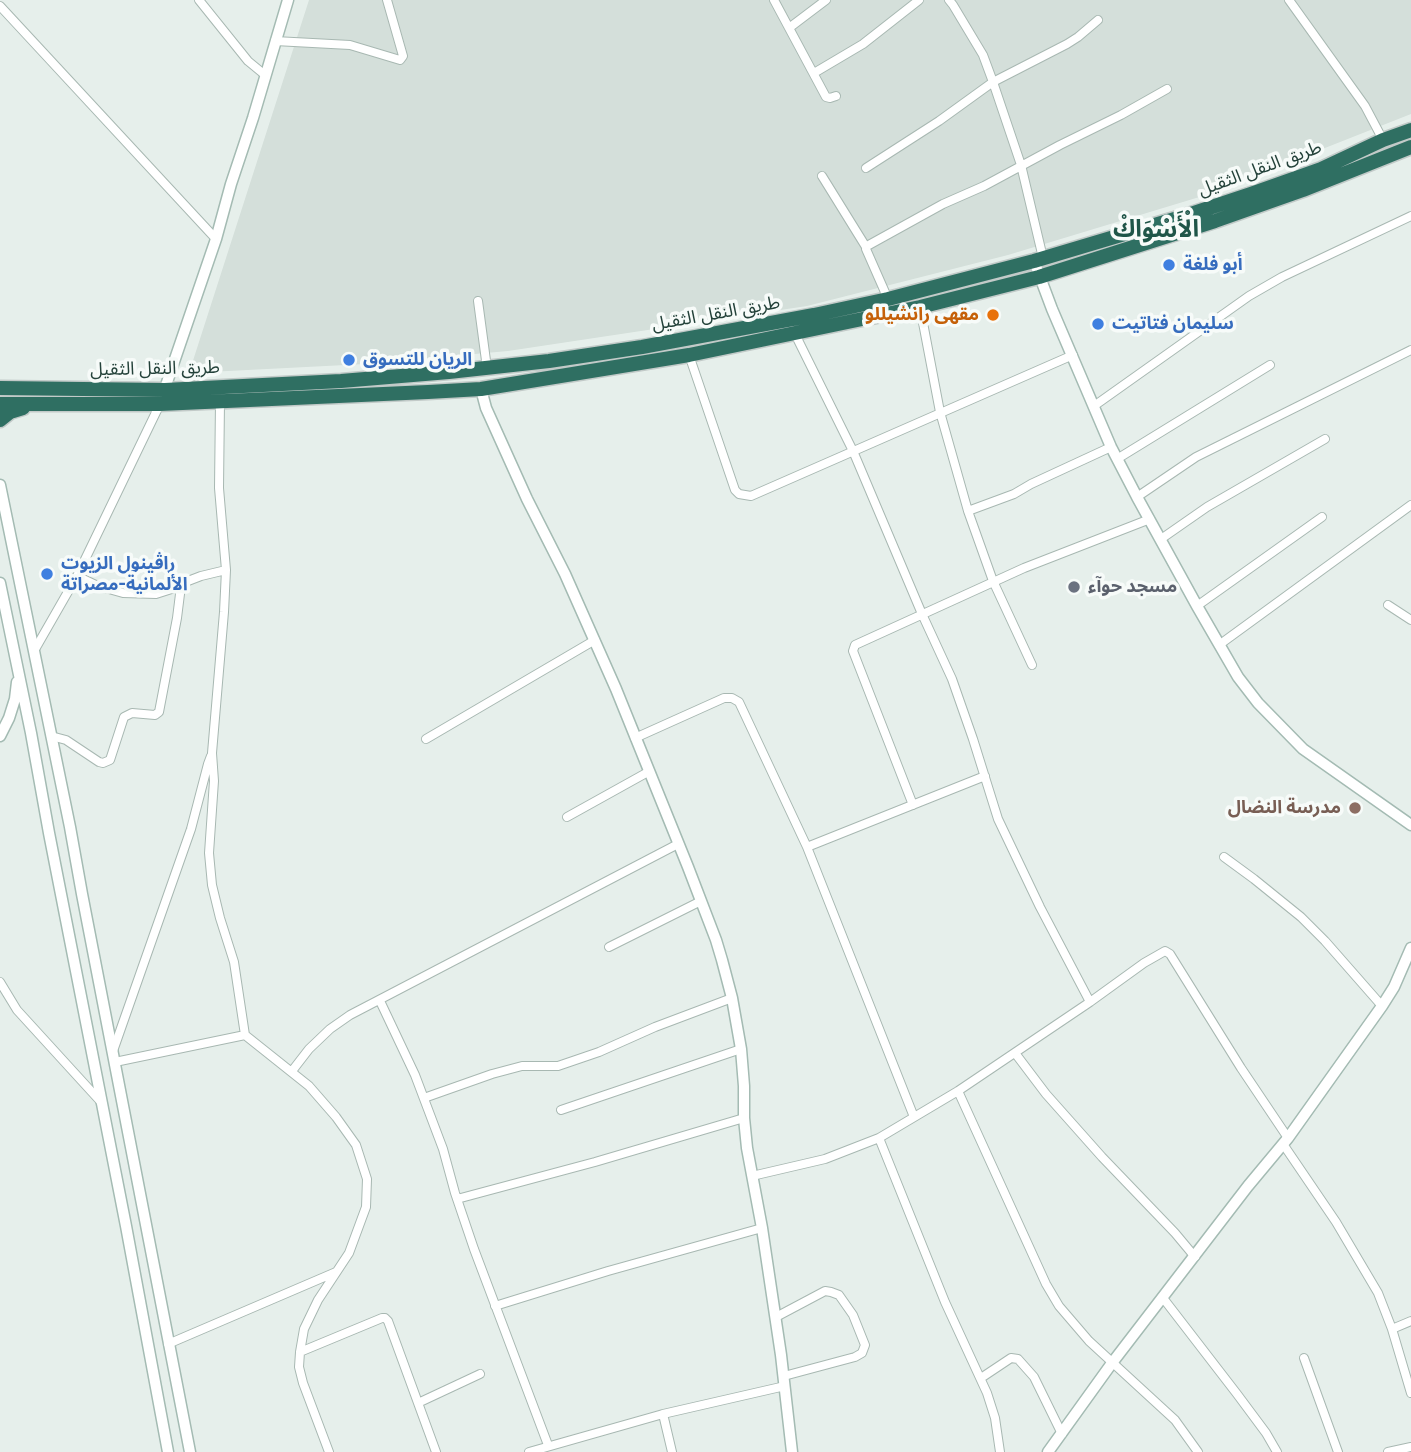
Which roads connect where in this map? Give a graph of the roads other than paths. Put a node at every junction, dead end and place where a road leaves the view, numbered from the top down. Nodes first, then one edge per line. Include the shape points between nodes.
1 (199, 0) edge
2 (288, 0) edge
3 (387, 0) edge
4 (774, 0) edge
5 (826, 0) edge
6 (919, 0) edge
7 (1289, 0) edge
8 (953, 2) edge
9 (0, 6) edge
10 (1098, 20) dead end
11 (789, 28) junction
12 (275, 41) junction
13 (814, 74) junction
14 (265, 75) junction
15 (993, 82) junction
16 (1167, 89) dead end
17 (836, 96) dead end
18 (1411, 130) edge
19 (1383, 140) junction
20 (1409, 153) edge
21 (1021, 165) junction
22 (866, 168) dead end
23 (822, 176) dead end
24 (1411, 216) edge
25 (216, 239) junction
26 (866, 247) junction
27 (1038, 259) junction
28 (1039, 277) junction
29 (888, 299) junction
30 (478, 301) dead end
31 (920, 307) junction
32 (795, 334) junction
33 (1411, 350) edge
34 (689, 355) junction
35 (1073, 355) junction
36 (1270, 365) dead end
37 (487, 368) junction
38 (0, 388) edge
39 (481, 389) junction
40 (162, 397) junction
41 (219, 402) junction
42 (0, 404) edge
43 (34, 405) junction
44 (1094, 406) junction
45 (940, 412) junction
46 (0, 420) edge
47 (1325, 439) dead end
48 (1111, 447) junction
49 (853, 452) junction
50 (1117, 459) junction
51 (0, 485) edge
52 (1137, 497) junction
53 (1411, 505) edge
54 (968, 511) junction
55 (1322, 516) dead end
56 (1150, 519) junction
57 (1161, 539) junction
58 (226, 570) junction
59 (77, 576) junction
60 (993, 581) junction
61 (0, 583) edge
62 (181, 586) junction
63 (1388, 605) dead end
64 (1197, 606) junction
65 (922, 614) junction
66 (1411, 620) edge
67 (595, 640) junction
68 (1219, 645) junction
69 (34, 651) junction
70 (1032, 665) dead end
71 (18, 673) junction
72 (0, 736) edge
73 (51, 736) junction
74 (426, 738) dead end
75 (635, 738) junction
76 (212, 753) junction
77 (648, 772) junction
78 (985, 776) junction
79 (913, 805) junction
80 (567, 817) dead end
81 (1411, 825) edge
82 (678, 844) junction
83 (807, 848) junction
84 (1224, 857) dead end
85 (701, 901) junction
86 (609, 947) dead end
87 (1411, 948) edge
88 (1407, 972) edge
89 (0, 982) edge
90 (732, 998) junction
91 (380, 1001) junction
92 (1090, 1002) junction
93 (1382, 1006) junction
94 (245, 1035) junction
95 (741, 1049) junction
96 (1015, 1053) junction
97 (114, 1057) junction
98 (292, 1071) junction
99 (958, 1091) junction
100 (424, 1098) junction
101 (102, 1103) junction
102 (561, 1110) dead end
103 (914, 1117) junction
104 (744, 1118) junction
105 (879, 1138) junction
106 (1285, 1141) junction
107 (752, 1177) junction
108 (457, 1199) junction
109 (145, 1223) junction
110 (127, 1226) junction
111 (762, 1228) junction
112 (1195, 1257) junction
113 (337, 1272) junction
114 (1163, 1298) junction
115 (495, 1306) junction
116 (775, 1317) junction
117 (1411, 1321) edge
118 (1392, 1329) junction
119 (169, 1344) junction
120 (300, 1352) junction
121 (1304, 1358) dead end
122 (1112, 1363) junction
123 (480, 1374) dead end
124 (981, 1378) junction
125 (784, 1381) junction
126 (1411, 1393) edge
127 (418, 1403) junction
128 (663, 1414) junction
129 (1062, 1434) junction
130 (548, 1446) junction
131 (1411, 1447) edge
132 (1055, 1449) edge
133 (168, 1452) edge
134 (190, 1452) edge
135 (329, 1452) edge
136 (436, 1452) edge
137 (529, 1452) edge
138 (672, 1452) edge
139 (792, 1452) edge
140 (1000, 1452) edge
141 (1198, 1452) edge
142 (1277, 1452) edge
143 (1338, 1452) edge
144 (1388, 1452) edge

1 - 14 street via 248,61
2 - 12 street
3 - 12 street via 403,55 400,60 351,45
4 - 11 street
5 - 11 street
6 - 13 street via 863,44
7 - 19 street
8 - 15 street
9 - 25 street
10 - 15 street via 1079,37
11 - 13 street
12 - 14 street
13 - 17 street via 826,97
14 - 25 street
15 - 21 street
15 - 22 street
16 - 21 street
18 - 19 highway, طريق النقل الثقيل
19 - 27 highway, طريق النقل الثقيل via 1251,194
20 - 28 highway, طريق النقل الثقيل
21 - 26 street
21 - 27 street
23 - 26 street
24 - 44 street via 1249,296
25 - 40 street
26 - 29 street
27 - 28 street
27 - 29 highway, طريق النقل الثقيل
28 - 31 highway, طريق النقل الثقيل
28 - 35 street
29 - 37 highway, طريق النقل الثقيل via 642,347
30 - 37 street
31 - 32 highway, طريق النقل الثقيل
31 - 45 street
32 - 34 highway, طريق النقل الثقيل
32 - 49 street
33 - 52 street via 1196,457
34 - 39 highway, طريق النقل الثقيل
34 - 49 street via 739,494 751,496
35 - 44 street
35 - 45 street
36 - 50 street
37 - 40 highway, طريق النقل الثقيل
38 - 40 highway, طريق النقل الثقيل
39 - 41 highway, طريق النقل الثقيل
39 - 67 street via 527,499
40 - 41 highway, طريق النقل الثقيل
40 - 43 highway, طريق النقل الثقيل
40 - 59 street
41 - 58 street via 219,488
42 - 43 highway, طريق النقل الثقيل
43 - 46 highway
44 - 48 street
45 - 49 street
45 - 54 street
47 - 57 street
48 - 50 street
48 - 54 street
49 - 65 street
50 - 52 street
51 - 69 street
52 - 56 street
53 - 68 street
54 - 60 street
55 - 64 street
56 - 57 street
56 - 60 street
57 - 64 street
58 - 62 street
58 - 76 street
59 - 62 street via 123,593 156,594
59 - 69 street
60 - 65 street
60 - 70 street
61 - 71 street
62 - 73 street via 157,714 124,717 106,762
63 - 66 street
64 - 68 street
65 - 78 street via 952,679
65 - 79 street via 862,641 853,651
67 - 74 street
67 - 75 street
68 - 81 street via 1258,703 1291,737
69 - 73 street
71 - 72 street via 15,699
71 - 101 street
73 - 97 street
75 - 77 street
75 - 83 street via 724,698 739,702
76 - 94 street via 208,853 212,885 234,962
76 - 97 street
77 - 80 street
77 - 82 street
78 - 79 street
78 - 92 street via 1016,859
79 - 83 street
82 - 85 street
82 - 91 street
83 - 103 street
84 - 93 street via 1301,917
85 - 86 street
85 - 90 street
87 - 88 street
88 - 93 street
89 - 101 street via 17,1010
90 - 95 street
90 - 100 street via 558,1066 522,1066
91 - 98 street via 330,1029
91 - 100 street
92 - 96 street
92 - 106 street via 1161,952 1168,953
93 - 106 street
94 - 97 street
94 - 98 street
95 - 102 street
95 - 104 street
96 - 99 street
96 - 112 street via 1046,1094
97 - 109 street
98 - 113 street via 356,1145 367,1180 359,1229
99 - 103 street
99 - 122 street via 1046,1284 1071,1321
100 - 108 street
101 - 110 street
103 - 105 street
104 - 107 street
104 - 108 street
105 - 107 street via 825,1159
105 - 124 street
106 - 112 street
106 - 118 street via 1362,1264
107 - 111 street
108 - 115 street
109 - 110 street
109 - 119 street
110 - 133 street
111 - 115 street
111 - 116 street
112 - 114 street
113 - 119 street
113 - 120 street via 304,1329
114 - 122 street
114 - 142 street
115 - 130 street
116 - 125 street
116 - 125 street via 825,1291 839,1294 865,1345 855,1357
117 - 118 street
118 - 126 street
119 - 134 street
120 - 127 street via 385,1318
120 - 135 street via 303,1383
121 - 143 street
122 - 129 street
122 - 141 street via 1175,1420
123 - 127 street
124 - 129 street via 1011,1358 1018,1360 1034,1377
124 - 140 street via 995,1418
125 - 128 street
125 - 139 street
127 - 136 street
128 - 130 street
128 - 138 street
129 - 132 street
130 - 137 street
131 - 144 street

